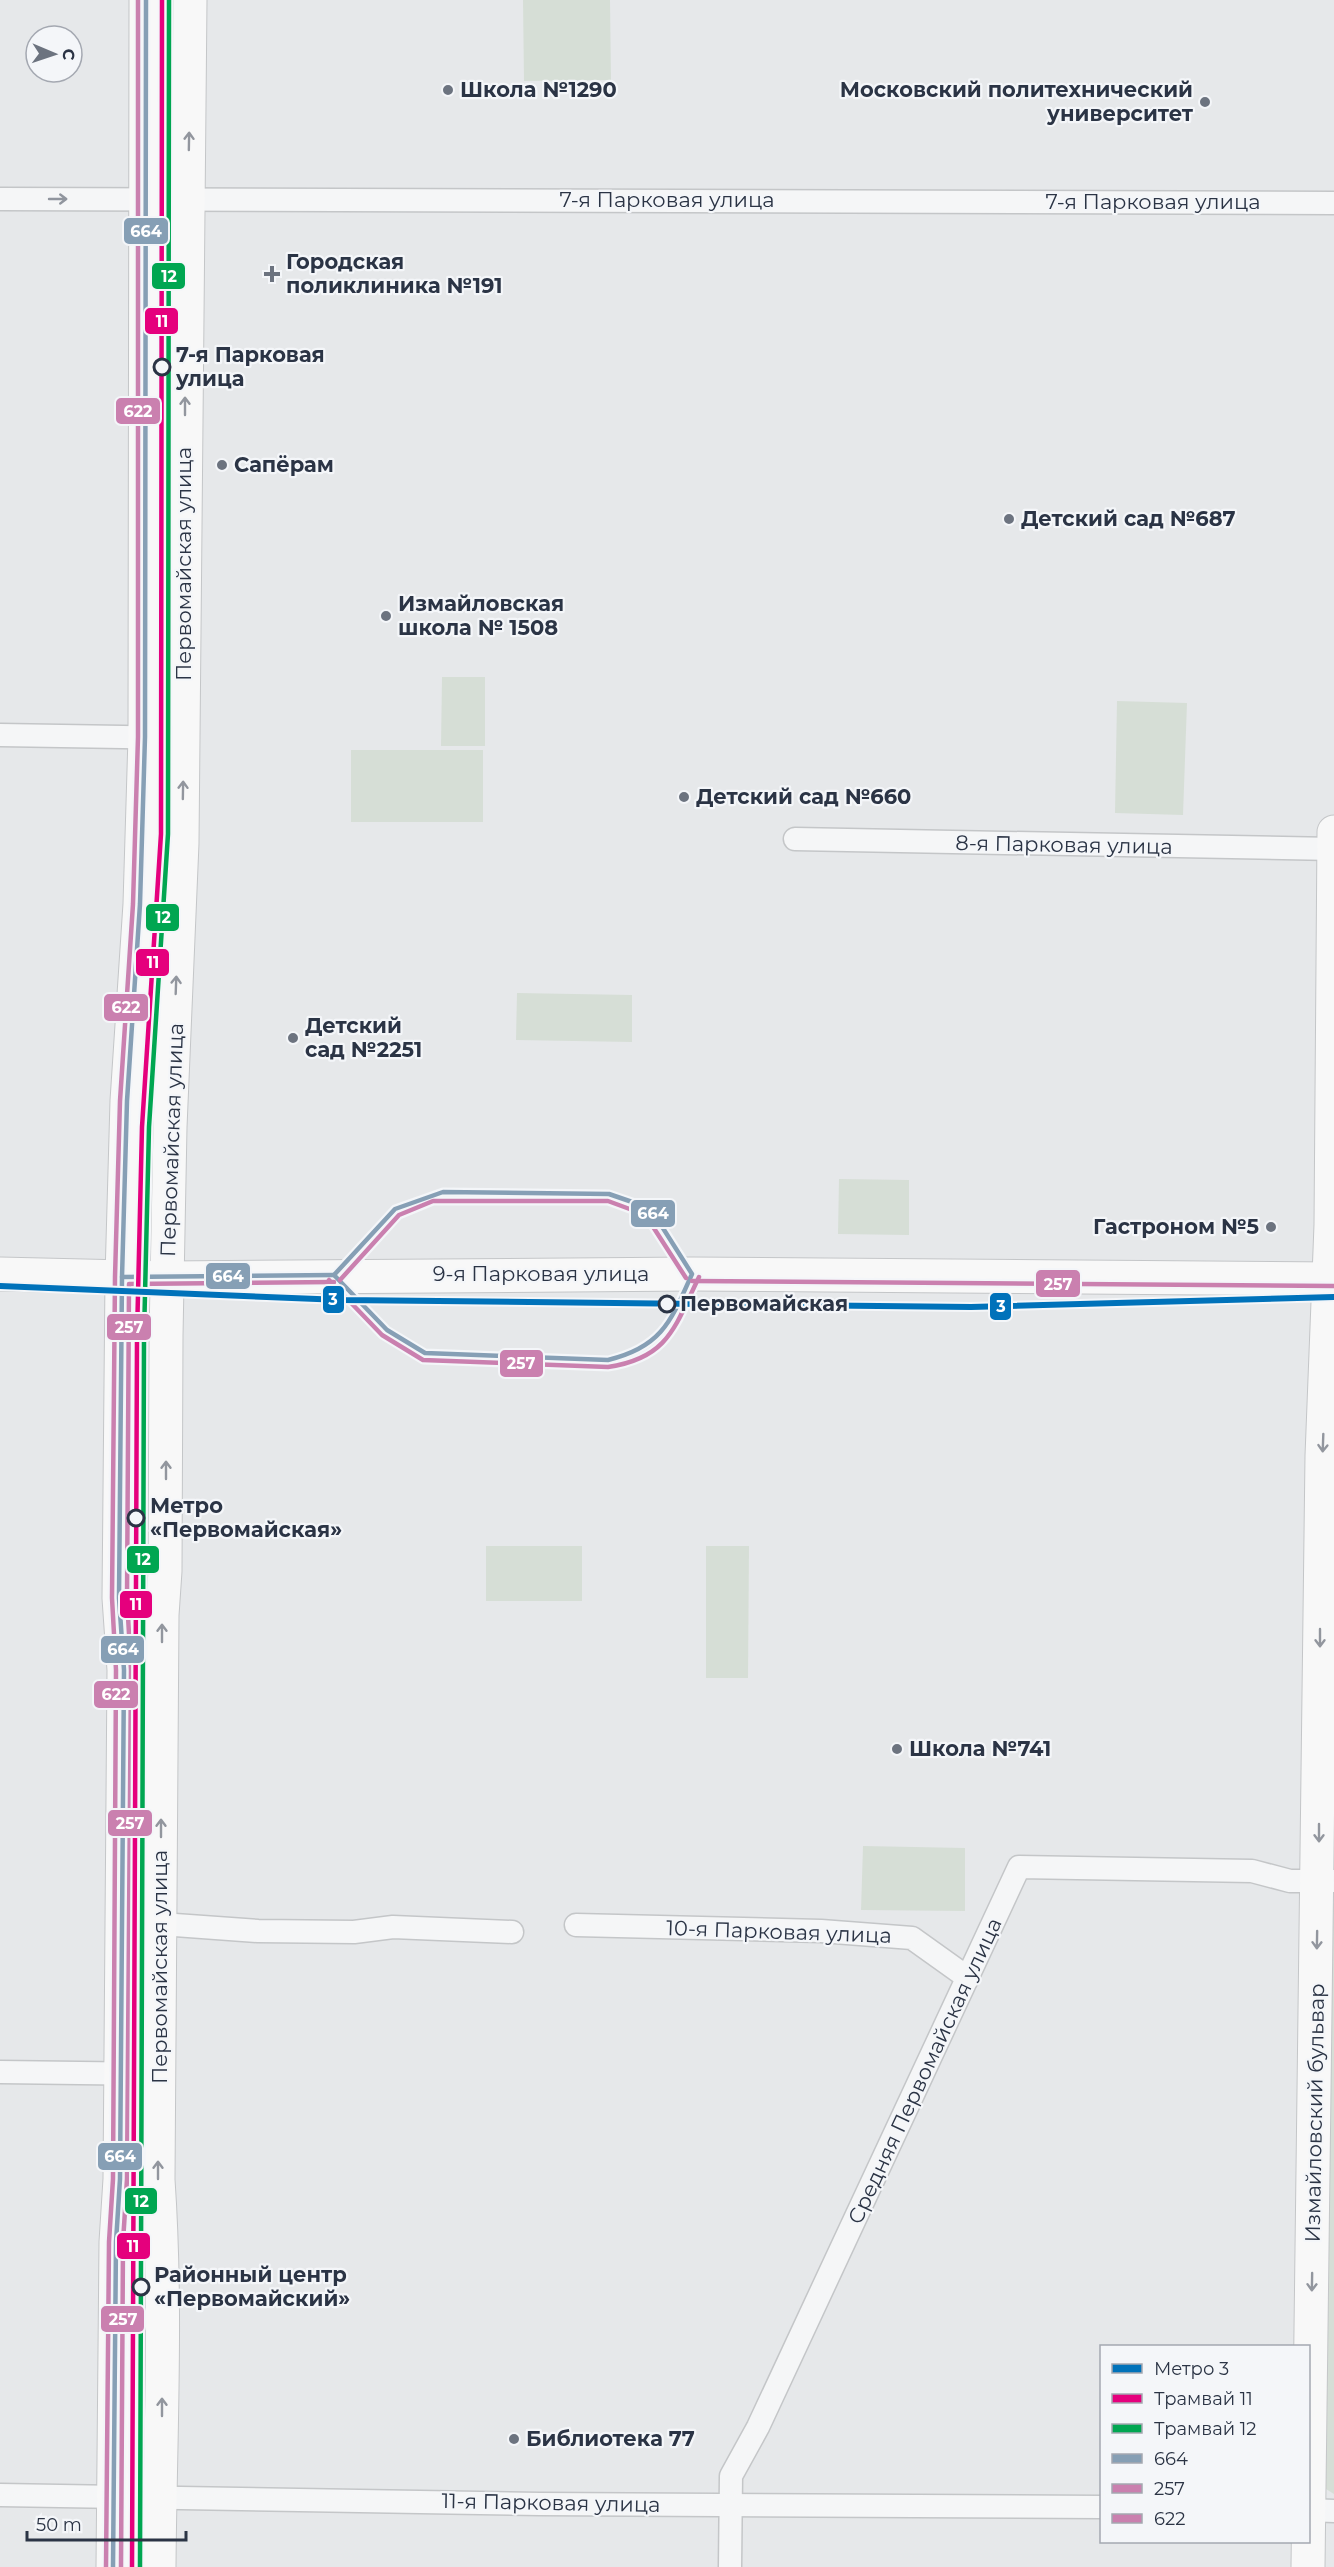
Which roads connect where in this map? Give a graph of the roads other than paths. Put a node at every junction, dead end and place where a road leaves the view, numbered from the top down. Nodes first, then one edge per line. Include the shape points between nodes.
1 (146, 0) edge
2 (190, 0) edge
3 (0, 199) edge
4 (146, 199) junction
5 (187, 199) junction
6 (1334, 203) edge
7 (0, 735) edge
8 (146, 737) junction
9 (184, 738) junction
10 (1334, 832) edge
11 (795, 839) dead end
12 (1334, 849) edge
13 (0, 1274) edge
14 (122, 1277) junction
15 (168, 1278) junction
16 (1331, 1279) edge
17 (1326, 1881) edge
18 (160, 1924) junction
19 (576, 1925) dead end
20 (512, 1932) dead end
21 (968, 1978) junction
22 (0, 2072) edge
23 (121, 2073) junction
24 (159, 2074) junction
25 (1310, 2473) edge
26 (0, 2495) edge
27 (114, 2496) junction
28 (161, 2497) junction
29 (731, 2504) junction
30 (1100, 2507) edge
31 (1310, 2510) edge
32 (1334, 2511) edge
33 (1308, 2543) edge
34 (113, 2567) edge
35 (159, 2567) edge
36 (730, 2567) edge
37 (1308, 2567) edge

1 - 4 main road, Первомайская улица
5 -> 2 main road, Первомайская улица
3 -> 4 street, 7-я Парковая улица
4 - 5 street, 7-я Парковая улица
4 - 8 main road, Первомайская улица
5 - 6 street, 7-я Парковая улица
9 -> 5 main road, Первомайская улица
7 - 8 street
8 - 9 street
8 - 14 main road, Первомайская улица
15 -> 9 main road, Первомайская улица
10 - 12 main road, Измайловский бульвар
11 - 12 street, 8-я Парковая улица
12 - 16 main road, Измайловский бульвар
13 - 14 main road, 9-я Парковая улица
14 - 15 main road, 9-я Парковая улица
14 - 23 main road, Первомайская улица
15 - 16 main road, 9-я Парковая улица via 692,1274
18 -> 15 main road, Первомайская улица
16 -> 17 main road, Измайловский бульвар via 1322,1456
17 - 21 street, Средняя Первомайская улица via 1290,1881 1252,1871 1019,1867
17 -> 25 main road, Измайловский бульвар
18 - 20 street via 258,1931 354,1932 393,1927
18 - 24 main road, Первомайская улица
19 - 21 street, 10-я Парковая улица via 822,1931 912,1938
21 - 29 street, Средняя Первомайская улица via 763,2417 731,2476
22 - 23 street
23 - 24 street
23 - 27 main road, Первомайская улица
28 -> 24 main road, Первомайская улица via 163,2242 158,2180
26 - 27 street, 11-я Парковая улица
27 - 28 street, 11-я Парковая улица
27 - 34 main road, Первомайская улица
28 - 29 street, 11-я Парковая улица
28 - 35 main road, Первомайская улица
29 - 30 street, 11-я Парковая улица
29 - 36 street, Средняя Первомайская улица
31 - 32 street
33 - 37 main road, Измайловский бульвар

